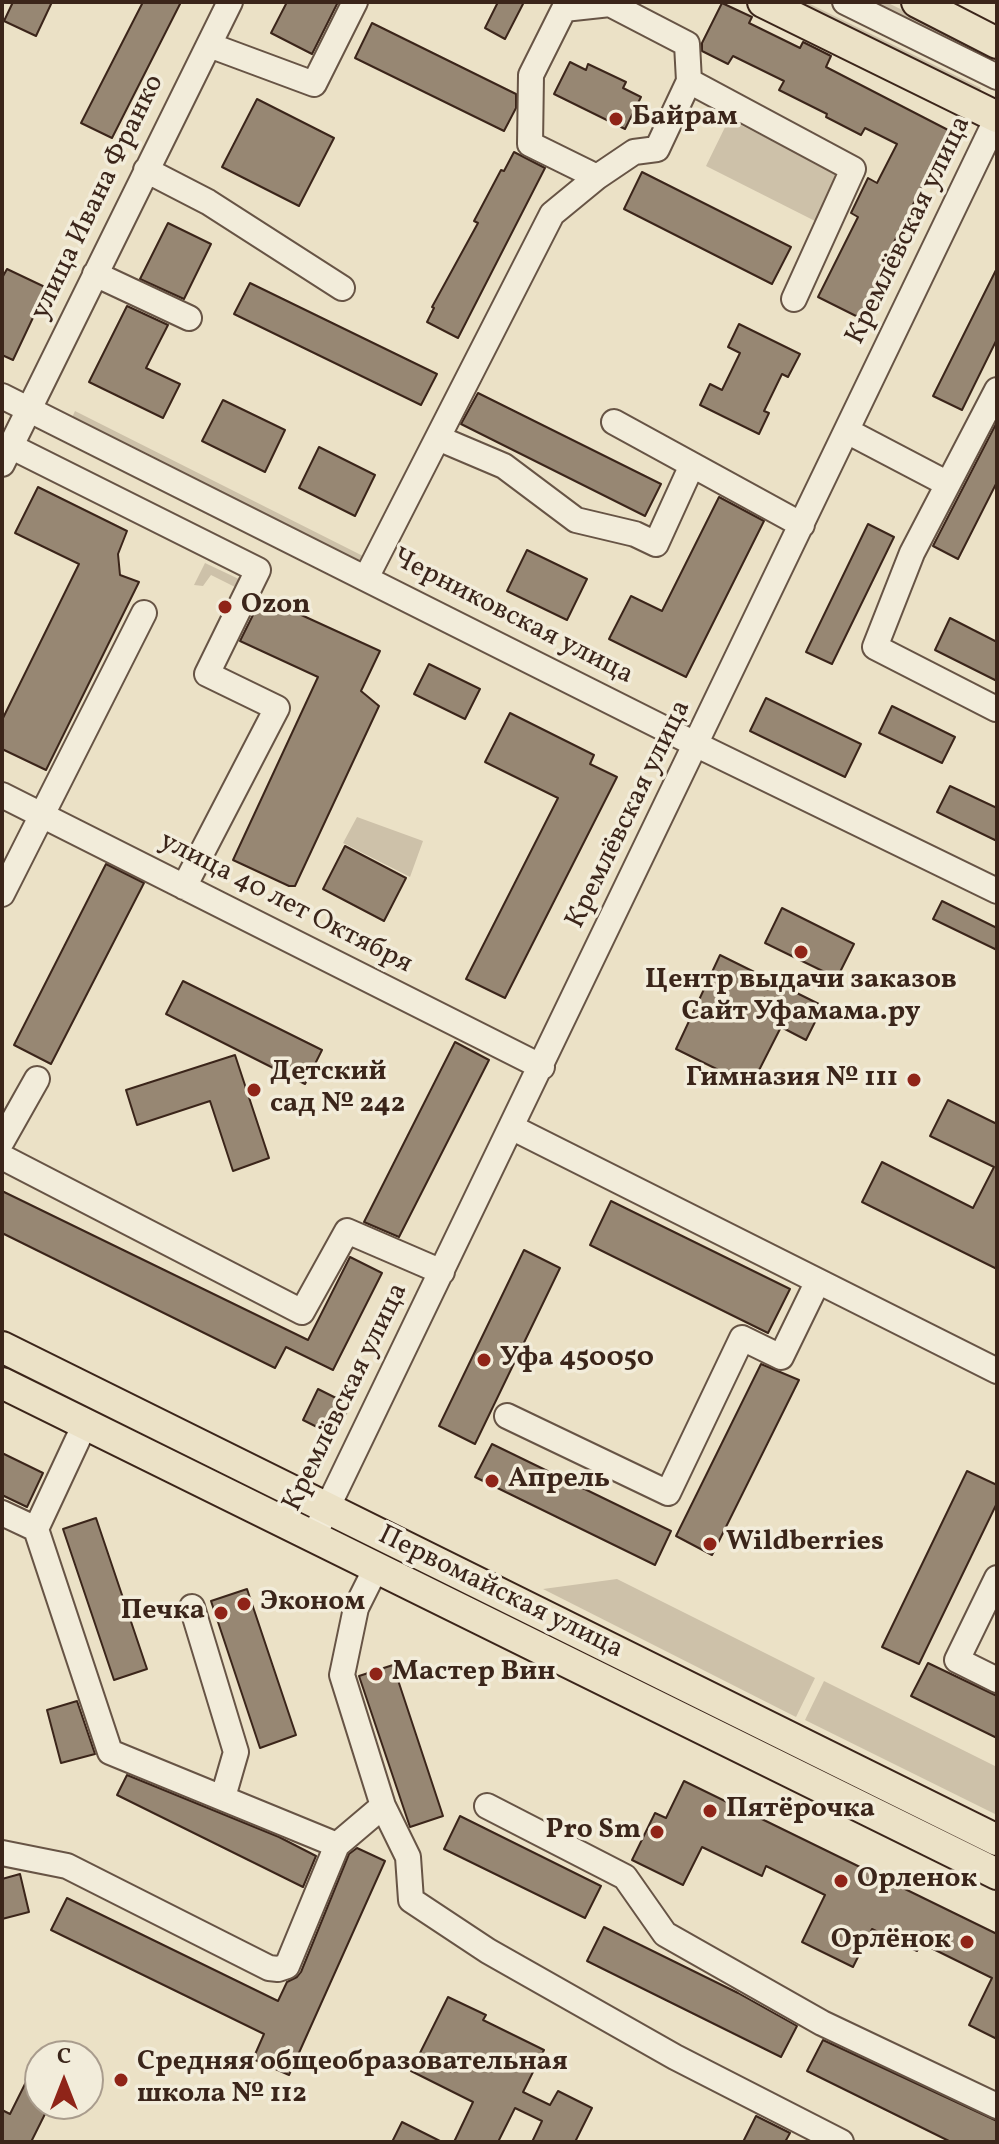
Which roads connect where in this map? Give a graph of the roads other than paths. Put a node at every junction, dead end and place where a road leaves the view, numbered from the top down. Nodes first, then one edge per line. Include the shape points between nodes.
1 (230, 2) edge
2 (355, 2) edge
3 (763, 2) edge
4 (845, 2) edge
5 (917, 2) edge
6 (556, 6) edge
7 (997, 43) edge
8 (209, 45) junction
9 (997, 77) edge
10 (689, 81) junction
11 (997, 117) edge
12 (146, 170) junction
13 (597, 177) junction
14 (95, 274) junction
15 (342, 288) dead end
16 (794, 299) dead end
17 (189, 318) dead end
18 (997, 390) edge
19 (2, 396) edge
20 (28, 409) junction
21 (614, 422) dead end
22 (847, 431) junction
23 (438, 438) junction
24 (6, 455) edge
25 (692, 465) junction
26 (948, 484) junction
27 (802, 525) junction
28 (366, 578) junction
29 (144, 613) dead end
30 (996, 709) edge
31 (697, 745) junction
32 (2, 795) edge
33 (42, 815) junction
34 (184, 887) junction
35 (997, 891) edge
36 (2, 894) edge
37 (542, 1067) junction
38 (37, 1079) dead end
39 (513, 1128) junction
40 (2, 1141) edge
41 (2, 1157) edge
42 (442, 1272) junction
43 (818, 1281) junction
44 (2, 1347) edge
45 (997, 1371) edge
46 (2, 1383) edge
47 (507, 1416) dead end
48 (85, 1424) junction
49 (328, 1508) junction
50 (2, 1513) edge
51 (36, 1529) junction
52 (313, 1537) junction
53 (376, 1568) junction
54 (997, 1578) edge
55 (192, 1607) dead end
56 (997, 1680) edge
57 (223, 1797) junction
58 (383, 1806) junction
59 (487, 1806) dead end
60 (997, 1840) edge
61 (337, 1845) junction
62 (2, 1853) edge
63 (997, 1874) edge
64 (997, 2106) edge
65 (841, 2142) edge

1 - 8 street, улица Ивана Франко
2 - 8 street via 314,84
3 - 11 main road
4 - 9 street
5 - 7 main road
6 - 10 street via 610,4 687,44
6 - 13 street via 531,75 530,144
8 - 12 street, улица Ивана Франко
10 - 13 street via 657,149 634,152
10 - 16 street via 853,169
11 - 22 street, Кремлёвская улица
12 - 14 street, улица Ивана Франко
12 - 15 street via 208,202
13 - 23 street via 552,214
14 - 17 street
14 - 20 street, улица Ивана Франко
18 - 26 street
19 - 20 street, Черниковская улица
20 - 24 street, улица Ивана Франко
20 - 28 street, Черниковская улица
21 - 25 street
22 - 26 street
22 - 27 street, Кремлёвская улица
23 - 25 street via 504,466 576,520 656,544
23 - 28 street
24 - 34 street via 258,570 207,674 277,708
25 - 27 street
26 - 30 street via 912,553 875,647
27 - 31 street, Кремлёвская улица
28 - 31 street, Черниковская улица
29 - 33 street
31 - 35 street, Черниковская улица
31 - 37 street, Кремлёвская улица
32 - 33 street, улица 40 лет Октября
33 - 34 street, улица 40 лет Октября
33 - 36 street
34 - 37 street, улица 40 лет Октября
37 - 39 street, Кремлёвская улица
38 - 40 street
39 - 42 street, Кремлёвская улица
39 - 43 street
41 - 42 street via 302,1312 347,1231
42 - 49 street, Кремлёвская улица
43 - 45 street
43 - 47 street via 781,1357 742,1338 668,1493
44 - 49 main road, Первомайская улица
46 - 48 main road, Первомайская улица
48 - 51 street
48 - 52 main road, Первомайская улица
49 - 52 street, Кремлёвская улица
49 - 60 main road, Первомайская улица
50 - 51 street
51 - 57 street via 110,1752
52 - 53 main road, Первомайская улица
53 - 58 street via 356,1608 342,1675
53 - 63 main road, Первомайская улица
54 - 56 street via 957,1660
55 - 57 street via 236,1752
57 - 61 street
58 - 61 street
58 - 65 street via 408,1857 411,1900 488,1951 662,2050
59 - 64 street via 625,1877 665,1934 822,2023
61 - 62 street via 287,1966 278,1969 67,1866

